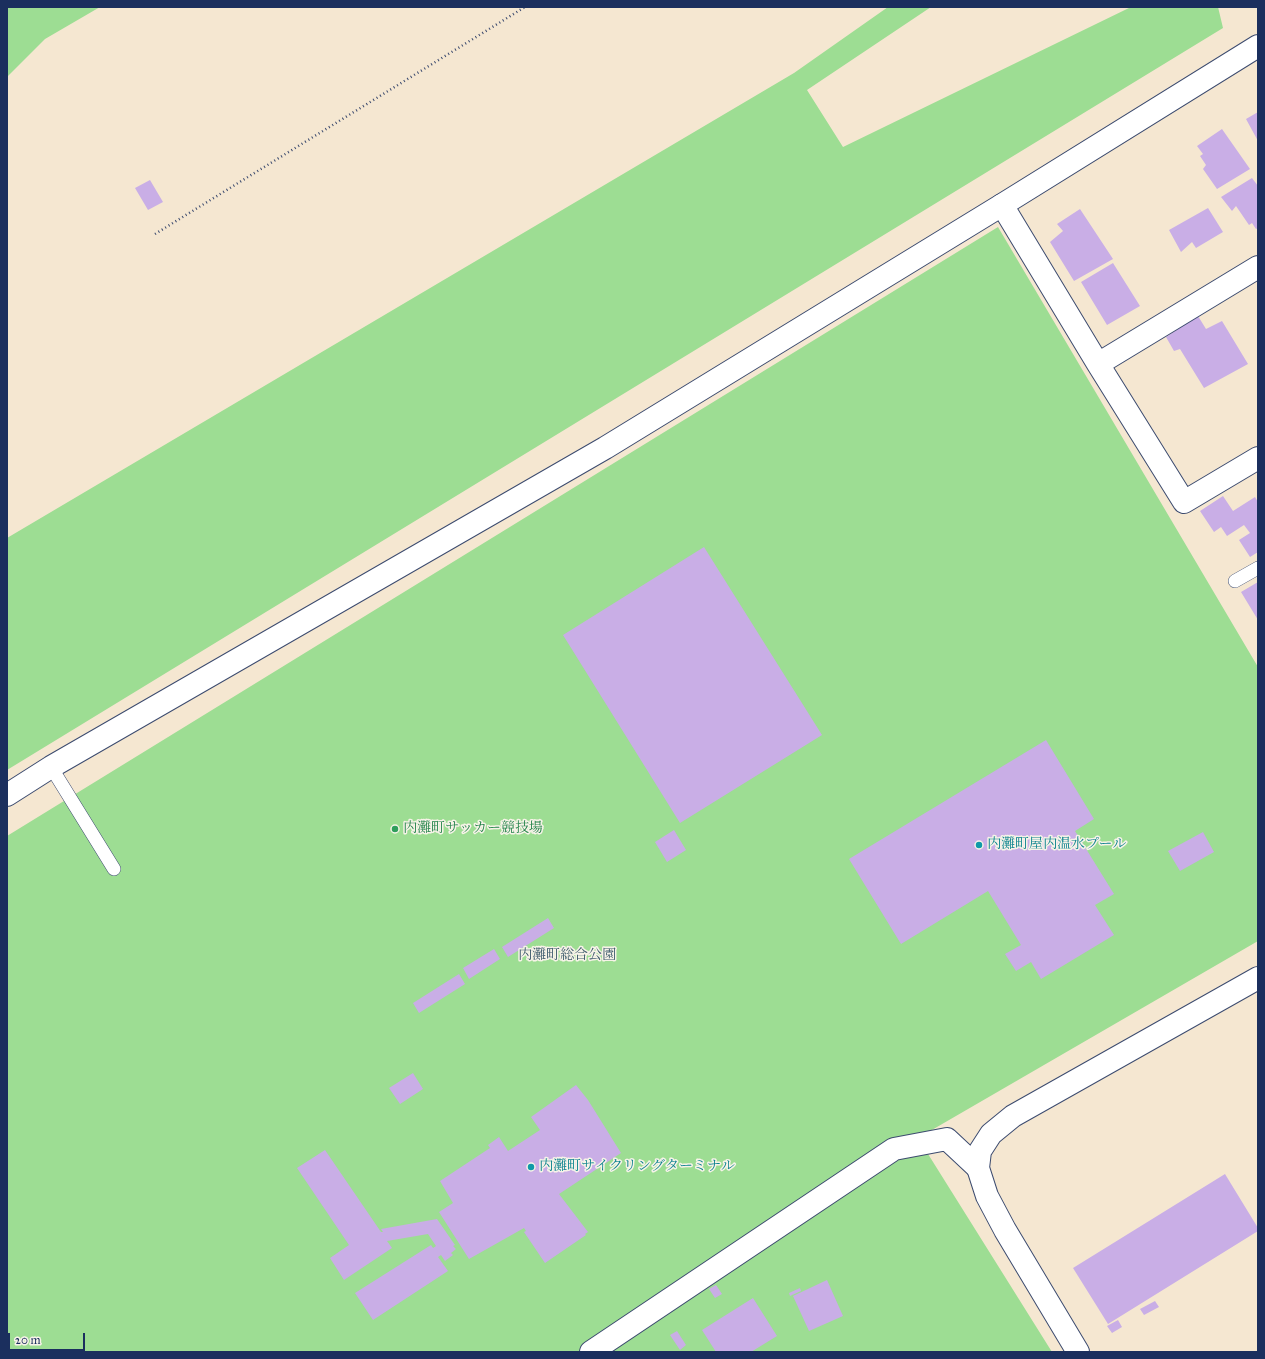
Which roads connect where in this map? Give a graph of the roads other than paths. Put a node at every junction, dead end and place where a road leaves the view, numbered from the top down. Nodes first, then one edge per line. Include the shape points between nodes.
1 (1258, 46) edge
2 (1002, 205) junction
3 (1258, 267) edge
4 (1098, 364) junction
5 (1258, 458) edge
6 (1258, 568) edge
7 (1235, 581) dead end
8 (51, 767) junction
9 (7, 795) edge
10 (114, 869) dead end
11 (1258, 978) edge
12 (978, 1168) junction
13 (591, 1352) edge
14 (1078, 1352) edge

1 - 2 street
2 - 4 street
2 - 8 street via 605,448
3 - 4 street
4 - 5 street via 1184,502
6 - 7 lane
8 - 9 street
8 - 10 lane
11 - 12 street via 1013,1116 991,1134 980,1152
12 - 13 street via 947,1139 894,1149
12 - 14 street via 987,1196 1001,1223

